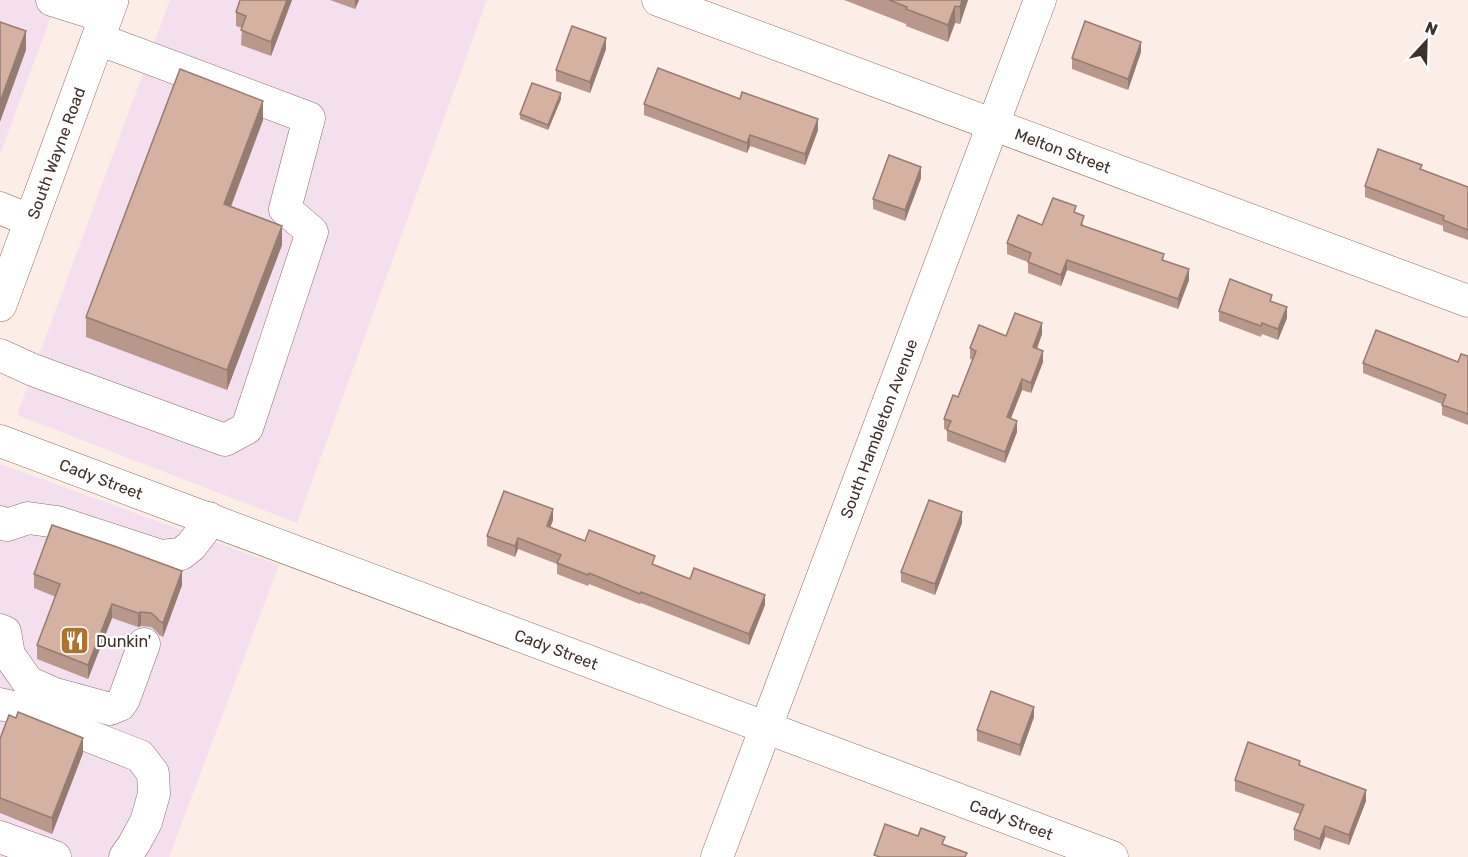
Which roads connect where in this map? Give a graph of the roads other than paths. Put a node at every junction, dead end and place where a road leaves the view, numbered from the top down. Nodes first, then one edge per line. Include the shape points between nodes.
1 (52, 0) edge
2 (658, 0) edge
3 (1040, 0) edge
4 (106, 19) edge
5 (994, 125) junction
6 (0, 208) edge
7 (31, 221) junction
8 (1468, 301) edge
9 (0, 304) edge
10 (0, 355) edge
11 (0, 441) edge
12 (209, 518) junction
13 (0, 522) edge
14 (0, 630) edge
15 (144, 644) dead end
16 (0, 704) edge
17 (765, 727) junction
18 (0, 837) edge
19 (55, 857) edge
20 (125, 857) edge
21 (717, 857) edge
22 (1112, 857) edge

1 - 4 street
2 - 5 street, Melton Street
3 - 5 street, South Hambleton Avenue
4 - 7 main road, South Wayne Road
4 - 10 street via 309,118 285,208 312,232 247,428 225,440
5 - 8 street, Melton Street
5 - 17 street, South Hambleton Avenue
6 - 7 street
7 - 9 main road, South Wayne Road
11 - 12 street, Cady Street
12 - 13 street via 202,532 181,554 161,556 57,522 28,518 7,525
12 - 17 street, Cady Street
14 - 15 street via 5,632 9,655 28,682 110,709 124,699
16 - 20 street via 140,756 153,773 154,794 146,822
17 - 21 street, South Hambleton Avenue
17 - 22 street, Cady Street
18 - 19 street

